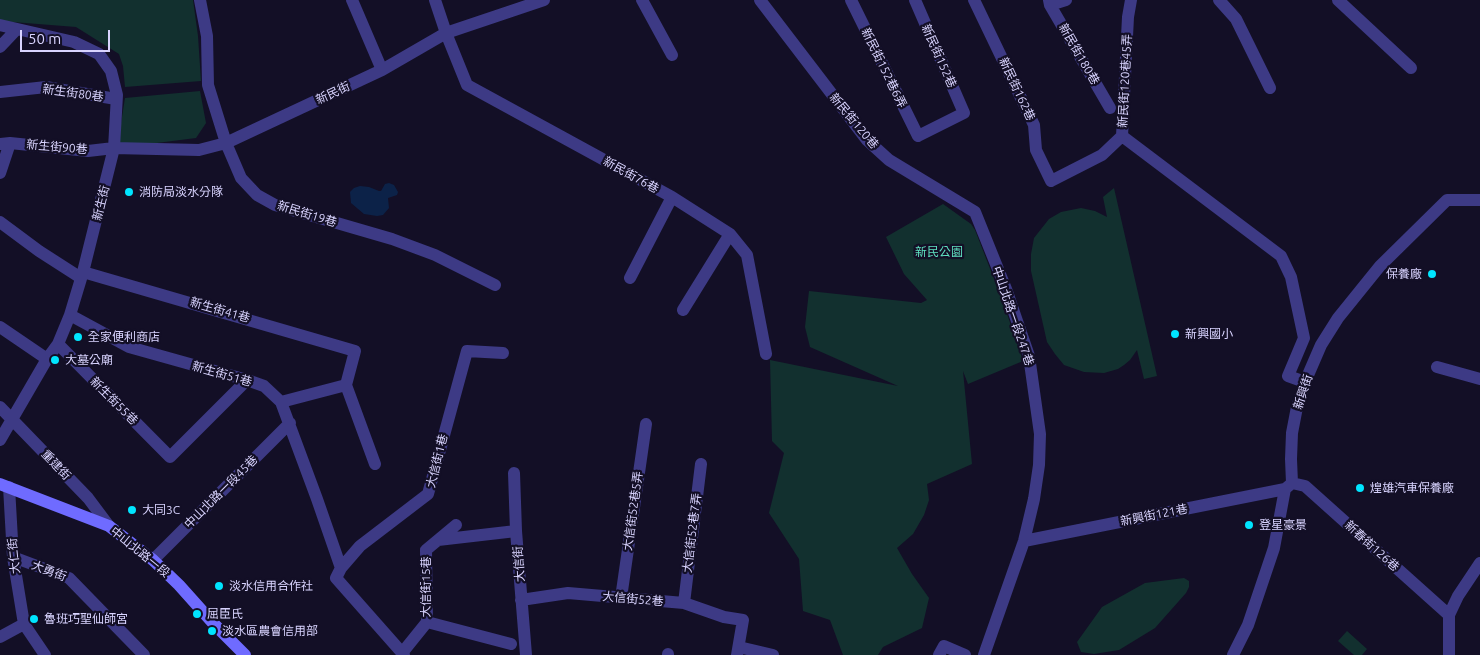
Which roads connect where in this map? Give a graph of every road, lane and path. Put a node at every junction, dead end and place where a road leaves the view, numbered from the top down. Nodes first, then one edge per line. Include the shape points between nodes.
1 (200, 0) edge
2 (352, 0) edge
3 (435, 0) edge
4 (543, 0) edge
5 (642, 0) edge
6 (760, 0) edge
7 (850, 0) edge
8 (915, 0) edge
9 (974, 0) edge
10 (1066, 0) edge
11 (1131, 0) edge
12 (1219, 0) edge
13 (1049, 2) edge
14 (1343, 2) edge
15 (0, 25) edge
16 (17, 29) junction
17 (446, 33) junction
18 (0, 47) edge
19 (672, 55) dead end
20 (1411, 68) dead end
21 (382, 70) junction
22 (1270, 88) dead end
23 (0, 92) edge
24 (116, 99) junction
25 (1110, 108) dead end
26 (964, 113) joint
27 (1122, 136) junction
28 (5, 143) edge
29 (226, 143) junction
30 (114, 148) junction
31 (0, 173) edge
32 (1051, 181) joint
33 (672, 197) junction
34 (1480, 200) edge
35 (975, 212) joint
36 (0, 222) edge
37 (730, 234) junction
38 (82, 275) junction
39 (630, 278) dead end
40 (495, 285) dead end
41 (683, 310) dead end
42 (70, 315) junction
43 (0, 327) edge
44 (58, 344) junction
45 (503, 353) dead end
46 (766, 354) dead end
47 (47, 359) junction
48 (1437, 367) dead end
49 (1480, 379) edge
50 (247, 380) junction
51 (1305, 382) junction
52 (346, 385) junction
53 (282, 402) junction
54 (0, 407) edge
55 (12, 421) junction
56 (290, 423) junction
57 (646, 424) dead end
58 (0, 440) edge
59 (375, 464) dead end
60 (701, 464) dead end
61 (514, 473) dead end
62 (4, 486) edge
63 (1289, 486) junction
64 (0, 499) edge
65 (456, 525) dead end
66 (109, 526) junction
67 (516, 531) junction
68 (438, 540) junction
69 (1024, 541) junction
70 (13, 557) junction
71 (153, 560) junction
72 (1480, 563) edge
73 (338, 573) junction
74 (621, 598) junction
75 (521, 600) junction
76 (684, 603) junction
77 (1449, 616) junction
78 (427, 622) junction
79 (24, 624) junction
80 (0, 637) edge
81 (511, 644) dead end
82 (738, 651) edge
83 (403, 654) edge
84 (45, 655) edge
85 (144, 655) edge
86 (245, 655) edge
87 (526, 655) edge
88 (773, 655) edge
89 (939, 655) edge
90 (965, 655) edge
91 (984, 655) edge
92 (1233, 655) edge
93 (1449, 655) edge

1 - 29 street, 新民街19巷 via 207,36 208,85
2 - 21 street
3 - 17 street, 新民街76巷
4 - 17 street, 新民街
5 - 19 street
6 - 35 street, 新民街120巷 via 867,140 889,160
7 - 26 street, 新民街152巷6弄 via 918,136
8 - 26 street, 新民街152巷
9 - 32 street, 新民街162巷 via 1034,125 1036,150
10 - 13 street
11 - 27 street, 新民街120巷45弄
12 - 22 street via 1236,19
13 - 25 street, 新民街180巷
14 - 20 street
15 - 16 street, 新生街
16 - 18 street
16 - 24 street, 新生街 via 74,42 99,54 111,71
17 - 21 street, 新民街
17 - 33 street, 新民街76巷 via 467,85
21 - 29 street, 新民街
23 - 24 street, 新生街80巷 via 46,87
24 - 30 street, 新生街
27 - 32 street, 新民街120巷45弄 via 1102,155
27 - 51 street via 1280,256 1291,277 1304,338 1288,376
28 - 30 street, 新生街90巷 via 88,151
28 - 31 street
29 - 30 street, 新民街 via 199,150
29 - 40 street, 新民街19巷 via 241,178 257,195 275,206 435,254
30 - 38 street, 新生街
33 - 37 street, 新民街76巷
33 - 39 street
34 - 51 street, 新興街 via 1447,200 1380,266 1338,318 1321,345
35 - 69 street, 中山北路一段247巷 via 1029,356 1037,401 1039,466
36 - 38 street, 新生街41巷
37 - 41 street
37 - 46 street, 新民街76巷 via 747,255
38 - 42 street, 新生街
38 - 52 street, 新生街41巷 via 355,351
42 - 44 street, 新生街
42 - 50 street, 新生街51巷 via 129,347
43 - 47 street
44 - 47 street, 新生街
44 - 50 street, 新生街55巷 via 170,457
45 - 73 street, 大信街1巷 via 467,351 428,494 360,546
47 - 55 street, 新生街
48 - 49 street
50 - 53 street, 新生街51巷 via 264,386
51 - 63 street, 新興街 via 1292,433
52 - 53 street
52 - 59 street
53 - 56 street, 新生街51巷
54 - 55 street, 重建街
55 - 58 street, 新生街
55 - 66 street, 重建街 via 88,498
56 - 71 street, 中山北路一段45巷
56 - 73 street, 新生街51巷
57 - 74 street, 大信街52巷5弄
60 - 76 street, 大信街52巷7弄
61 - 67 street, 大信街
62 - 64 street
62 - 66 main road, 中山北路一段
62 - 70 street, 大仁街
63 - 69 street, 新興街121巷
63 - 77 street, 新春街126巷 via 1305,486
63 - 92 street, 新興街 via 1274,548 1248,625
65 - 68 street, 大信街15巷
66 - 71 main road, 中山北路一段
67 - 68 street
67 - 75 street, 大信街
68 - 78 street, 大信街15巷 via 426,550
69 - 91 street, 中山北路一段247巷
70 - 79 street, 大仁街
70 - 85 street, 大勇街 via 69,578
71 - 86 main road, 中山北路一段
72 - 77 street
73 - 83 street
74 - 75 street, 大信街52巷 via 568,593
74 - 76 street, 大信街52巷
75 - 87 street, 大信街
76 - 82 street, 大信街52巷 via 743,620
77 - 93 street
78 - 81 street
78 - 83 street, 大信街15巷
79 - 80 street
79 - 84 street, 大仁街
82 - 88 street
89 - 90 street via 944,646

